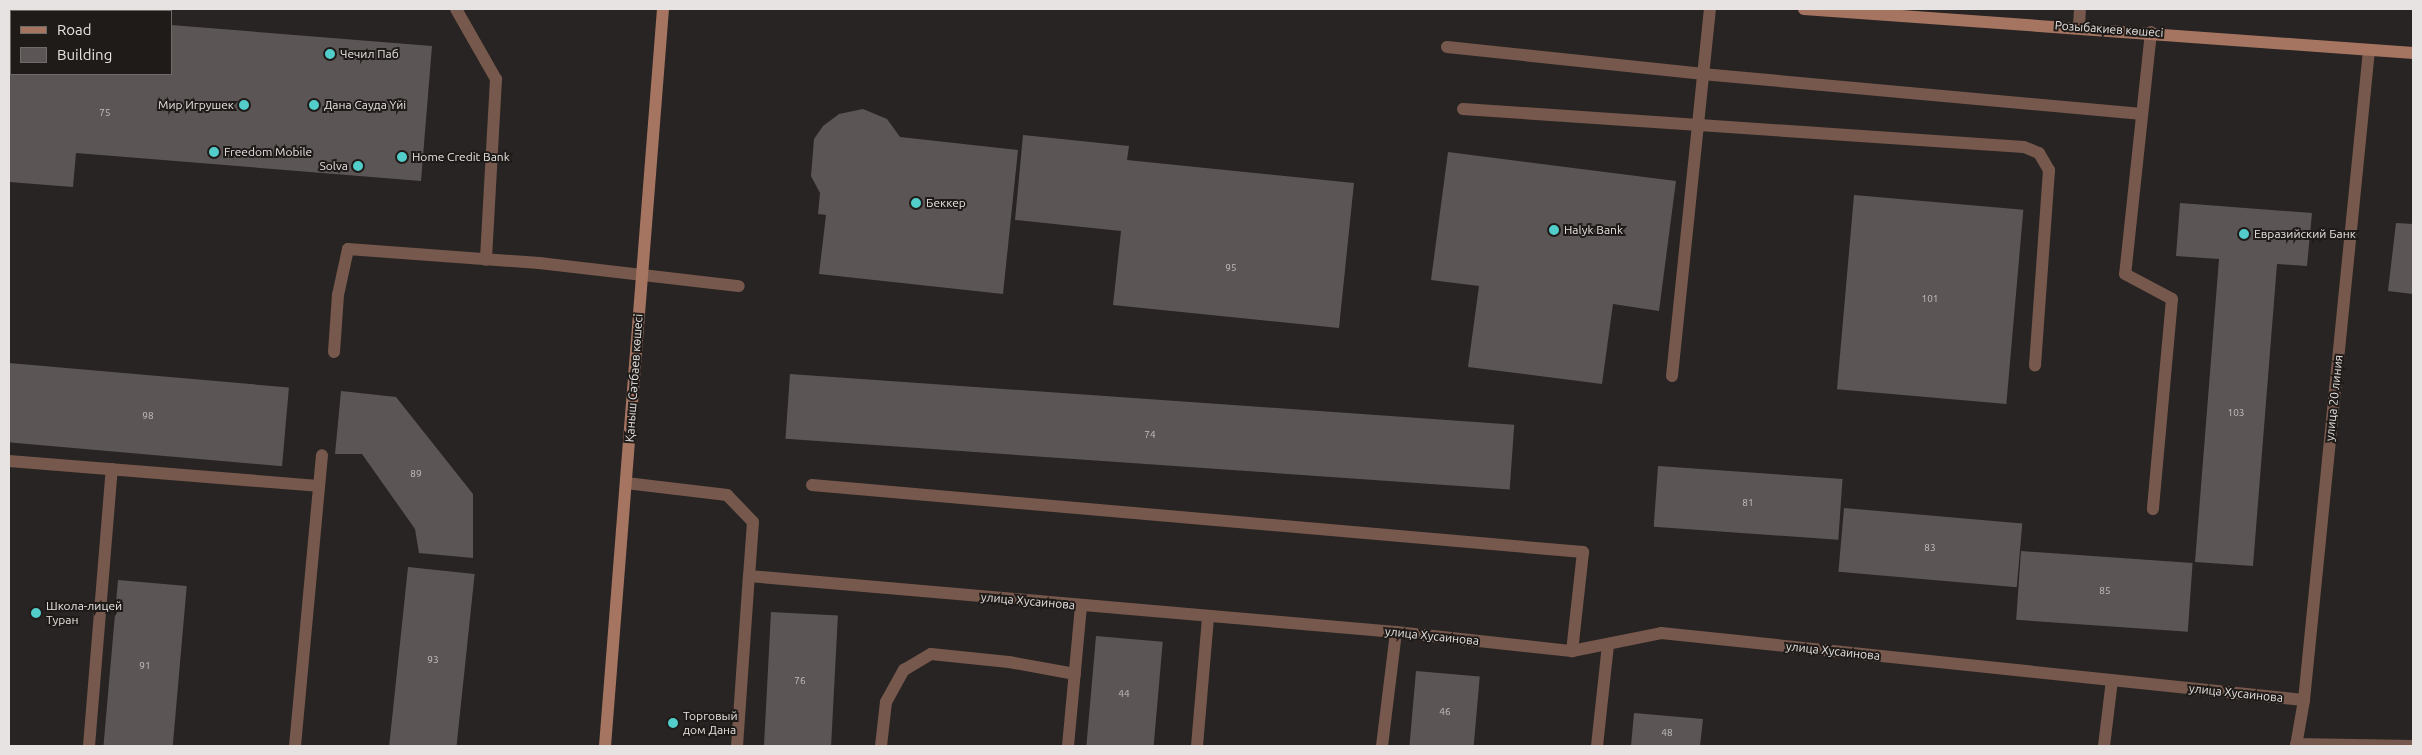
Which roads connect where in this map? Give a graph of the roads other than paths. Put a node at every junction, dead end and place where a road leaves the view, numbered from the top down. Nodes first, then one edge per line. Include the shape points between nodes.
1 (456, 9) edge
2 (663, 9) edge
3 (1710, 9) edge
4 (1804, 9) edge
5 (2080, 9) edge
6 (2079, 27) junction
7 (2151, 32) junction
8 (1447, 47) dead end
9 (2370, 50) junction
10 (2413, 53) edge
11 (1702, 74) junction
12 (1463, 109) dead end
13 (2142, 114) junction
14 (1696, 124) junction
15 (486, 260) junction
16 (642, 275) junction
17 (739, 286) dead end
18 (334, 352) dead end
19 (2035, 366) dead end
20 (1672, 376) dead end
21 (322, 455) dead end
22 (9, 461) edge
23 (112, 469) junction
24 (626, 483) junction
25 (812, 485) dead end
26 (318, 486) junction
27 (2153, 509) dead end
28 (749, 576) junction
29 (1081, 606) junction
30 (1208, 618) junction
31 (1396, 632) junction
32 (1608, 644) junction
33 (1572, 651) junction
34 (1075, 674) junction
35 (2112, 680) junction
36 (2304, 700) junction
37 (2296, 745) edge
38 (89, 746) edge
39 (296, 746) edge
40 (605, 746) edge
41 (737, 746) edge
42 (881, 746) edge
43 (1068, 746) edge
44 (1197, 746) edge
45 (1382, 746) edge
46 (1597, 746) edge
47 (2104, 746) edge
48 (2413, 746) edge

1 - 15 street via 496,79
2 - 16 main road, Қаныш Сәтбаев көшесі
3 - 11 street
4 - 6 main road, Розыбакиев көшесі
5 - 6 street
6 - 7 main road, Розыбакиев көшесі
7 - 9 main road, Розыбакиев көшесі
7 - 13 street
8 - 11 street
9 - 10 main road, Розыбакиев көшесі
9 - 36 street, улица 20 линия
11 - 13 street
11 - 14 street
12 - 14 street
13 - 27 street via 2124,274 2172,299
14 - 19 street via 2024,147 2040,153 2049,170
14 - 20 street
15 - 16 street
15 - 18 street via 348,249 338,295
16 - 17 street
16 - 24 main road, Қаныш Сәтбаев көшесі
21 - 26 street
22 - 23 street
23 - 26 street
23 - 38 street
24 - 28 street via 727,495 753,522
24 - 40 main road, Қаныш Сәтбаев көшесі
25 - 33 street via 1583,552
26 - 39 street
28 - 29 street, улица Хусаинова
28 - 41 street
29 - 30 street, улица Хусаинова
29 - 34 street
30 - 31 street, улица Хусаинова
30 - 44 street
31 - 33 street, улица Хусаинова
31 - 45 street
32 - 33 street, улица Хусаинова
32 - 35 street, улица Хусаинова via 1661,633
32 - 46 street
34 - 42 street via 1009,662 931,654 904,670 886,702
34 - 43 street
35 - 36 street, улица Хусаинова
35 - 47 street
36 - 37 street, улица 20 линия
37 - 48 street

